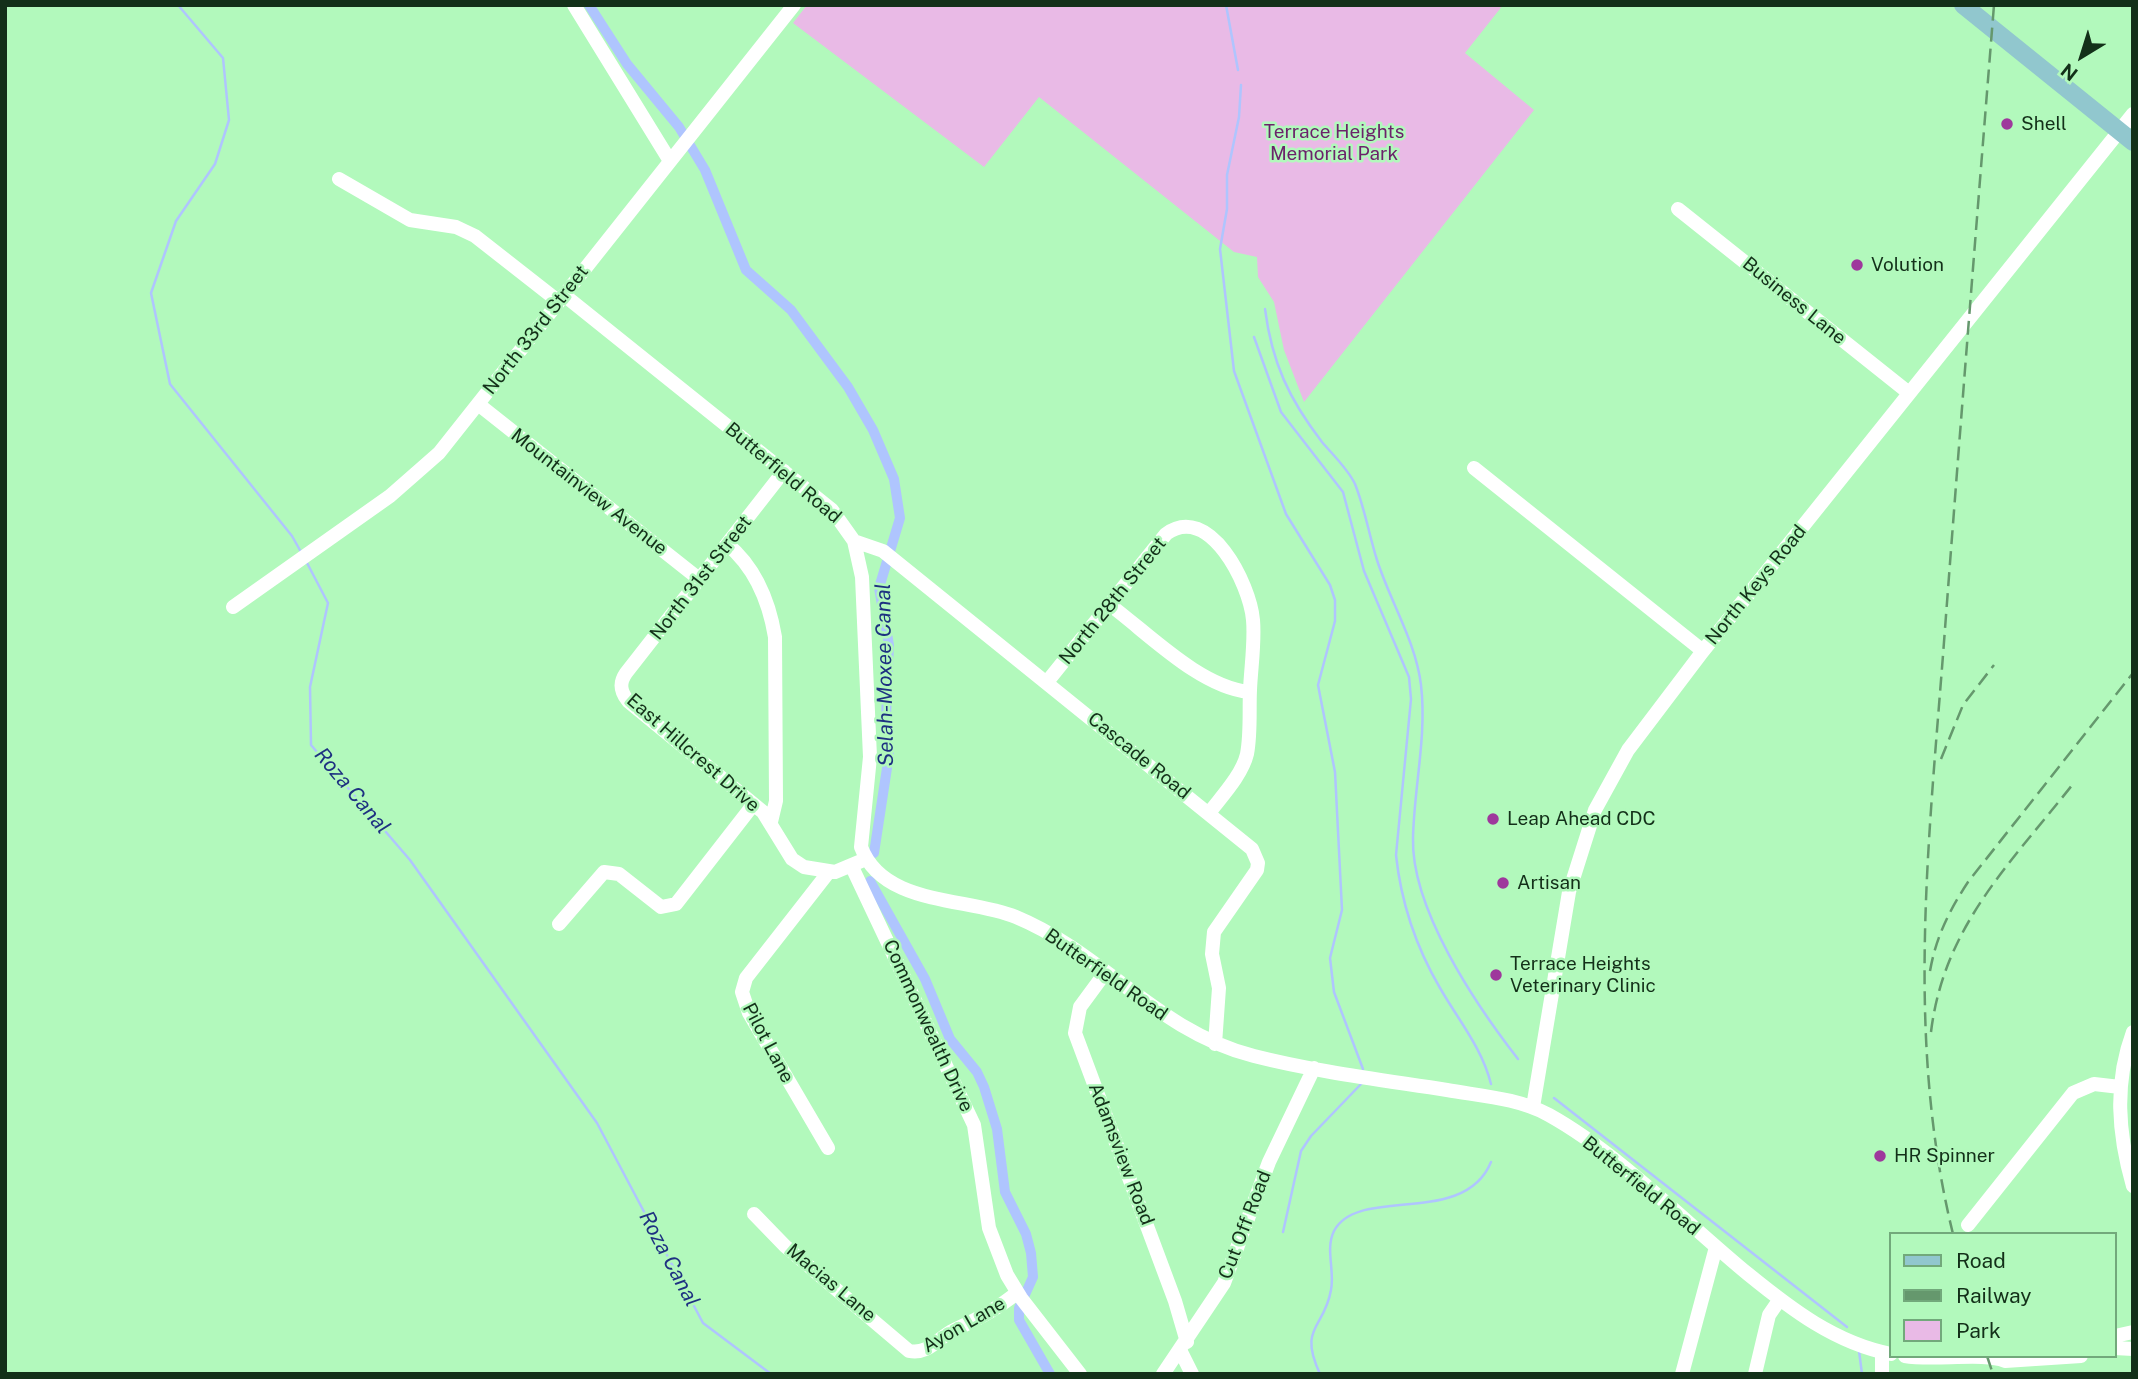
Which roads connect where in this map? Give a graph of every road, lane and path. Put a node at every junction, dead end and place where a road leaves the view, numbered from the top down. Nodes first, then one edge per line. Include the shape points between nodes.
1 (574, 5) edge
2 (794, 5) edge
3 (1964, 5) edge
4 (2133, 114) edge
5 (2126, 137) edge
6 (670, 162) junction
7 (338, 179) dead end
8 (1678, 209) dead end
9 (561, 298) junction
10 (1909, 393) junction
11 (478, 404) junction
12 (1474, 468) dead end
13 (784, 471) junction
14 (855, 541) junction
15 (727, 544) junction
16 (699, 579) junction
17 (1110, 604) junction
18 (233, 607) dead end
19 (1703, 651) junction
20 (1047, 682) junction
21 (620, 686) joint
22 (1249, 692) junction
23 (753, 805) junction
24 (1209, 813) junction
25 (771, 822) junction
26 (866, 859) junction
27 (852, 867) junction
28 (828, 873) junction
29 (559, 924) dead end
30 (1105, 973) junction
31 (2133, 1032) edge
32 (1215, 1044) junction
33 (1314, 1068) junction
34 (2120, 1087) junction
35 (1533, 1107) junction
36 (828, 1148) dead end
37 (2133, 1186) edge
38 (754, 1214) dead end
39 (1968, 1225) dead end
40 (1716, 1247) junction
41 (1022, 1299) junction
42 (1780, 1299) junction
43 (1183, 1346) junction
44 (909, 1351) joint
45 (1886, 1353) edge
46 (1922, 1358) edge
47 (1977, 1358) edge
48 (1999, 1358) edge
49 (2051, 1358) edge
50 (1080, 1374) edge
51 (1163, 1374) edge
52 (1192, 1374) edge
53 (1682, 1374) edge
54 (1755, 1374) edge
55 (1882, 1374) edge

1 - 6 street
2 - 6 street, North 33rd Street
3 - 5 main road
4 - 5 street, North Keys Road
5 - 10 street, North Keys Road
6 - 9 street, North 33rd Street
7 - 9 street, Butterfield Road via 410,220 456,227 475,236
8 - 10 street, Business Lane
9 - 11 street, North 33rd Street
9 - 13 street, Butterfield Road
10 - 19 street, North Keys Road
11 - 16 street, Mountainview Avenue
11 - 18 street, North 33rd Street via 428,464
12 - 19 street
13 - 14 street, Butterfield Road via 832,510
13 - 15 street, North 31st Street
14 - 20 street, Cascade Road via 889,556
14 - 26 street, Butterfield Road via 868,654 870,757 861,835
15 - 16 street, North 31st Street
15 - 25 street via 755,576 775,636 776,801
16 - 21 street, North 31st Street
17 - 20 street, North 28th Street
17 - 22 street via 1208,679 1231,690
17 - 22 street, North 28th Street via 1166,534 1182,526 1205,532 1242,584 1253,621
19 - 35 street, North Keys Road via 1628,750 1581,846
20 - 24 street, Cascade Road
21 - 23 street, East Hillcrest Drive via 628,701
22 - 24 street via 1246,756
23 - 25 street, East Hillcrest Drive
23 - 29 street via 676,904 656,905 619,874 604,872
24 - 32 street, Cascade Road via 1248,845 1258,863 1214,932 1212,954 1219,988
25 - 28 street, East Hillcrest Drive via 792,859
26 - 27 street
26 - 30 street, Butterfield Road via 881,877 903,889 998,911 1035,926
27 - 28 street
27 - 41 street, Commonwealth Drive via 974,1125 989,1228
28 - 36 street, Pilot Lane via 746,978 742,992 749,1013
30 - 32 street, Butterfield Road via 1172,1022
30 - 43 street, Adamsview Road via 1080,1007 1075,1033 1171,1289
31 - 34 street
32 - 33 street, Butterfield Road
33 - 35 street, Butterfield Road
33 - 43 street, Cut Off Road via 1269,1162 1234,1261
34 - 37 street via 2123,1152
34 - 39 street via 2094,1084 2073,1093
35 - 40 street, Butterfield Road via 1590,1142
38 - 44 street, Macias Lane
40 - 42 street, Butterfield Road
40 - 53 street
41 - 44 street, Ayon Lane via 954,1330 923,1352
41 - 50 street, Commonwealth Drive
42 - 45 street, Butterfield Road via 1822,1328
42 - 54 street via 1769,1315
43 - 51 street, Cut Off Road
43 - 52 street, Adamsview Road
45 - 55 street
46 - 47 street
48 - 49 street

